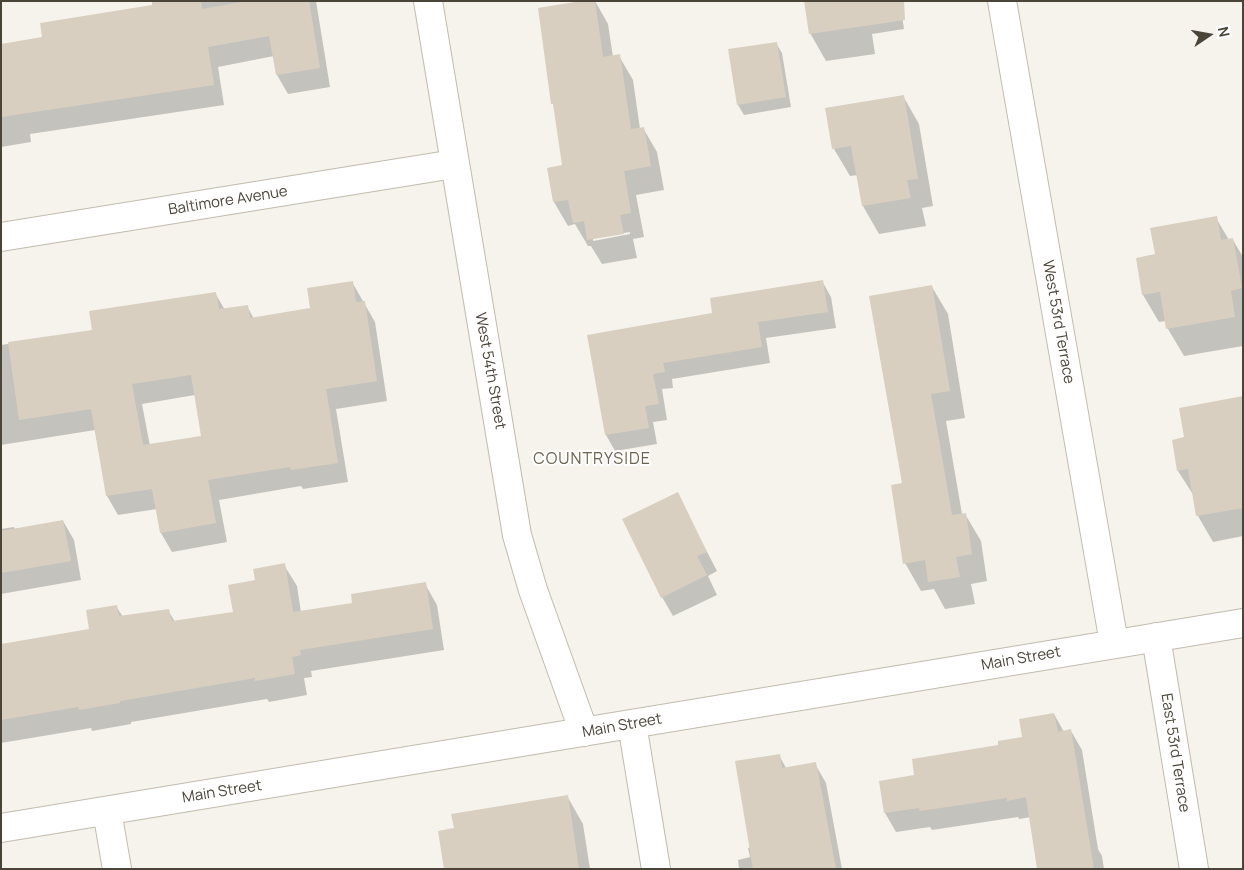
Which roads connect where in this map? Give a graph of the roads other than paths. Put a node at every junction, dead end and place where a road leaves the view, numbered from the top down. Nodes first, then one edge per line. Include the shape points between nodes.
1 (428, 1) edge
2 (1002, 1) edge
3 (454, 164) junction
4 (1, 237) edge
5 (1243, 623) edge
6 (1156, 636) junction
7 (1114, 643) junction
8 (632, 724) junction
9 (584, 732) junction
10 (107, 811) junction
11 (1, 828) edge
12 (117, 869) edge
13 (656, 869) edge
14 (1194, 869) edge

1 - 3 street, West 54th Street
2 - 7 street, West 53rd Terrace
3 - 4 street, Baltimore Avenue
3 - 9 street, West 54th Street via 518,535 533,590
5 - 6 street, Main Street
6 - 7 street, Main Street
6 - 14 street, East 53rd Terrace
7 - 8 street, Main Street
8 - 9 street, Main Street
8 - 13 street
9 - 10 street, Main Street
10 - 11 street, Main Street
10 - 12 street

